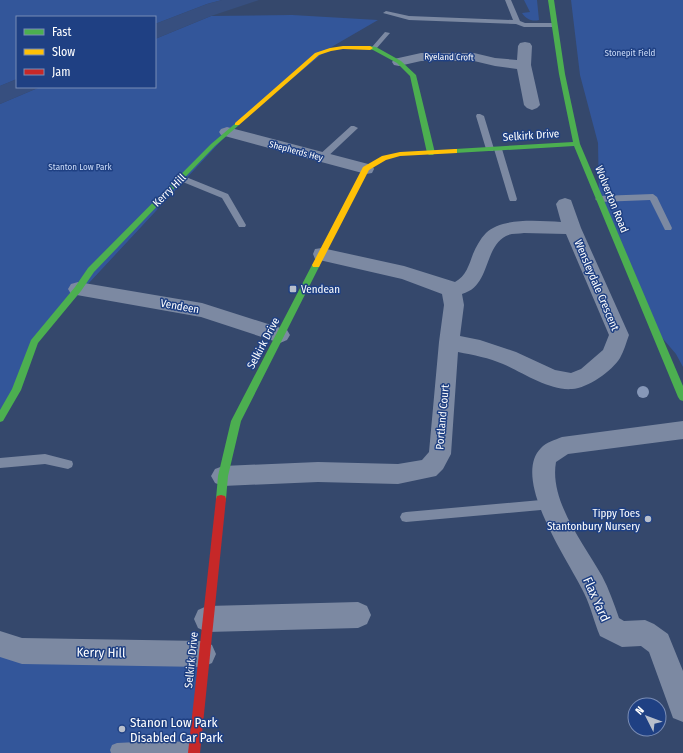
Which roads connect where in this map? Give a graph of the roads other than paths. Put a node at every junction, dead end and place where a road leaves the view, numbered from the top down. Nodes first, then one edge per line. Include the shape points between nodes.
1 (508, 0) edge
2 (551, 0) edge
3 (386, 13) dead end
4 (517, 22) junction
5 (554, 25) junction
6 (387, 33) dead end
7 (524, 46) dead end
8 (374, 48) junction
9 (399, 62) junction
10 (524, 65) junction
11 (532, 105) dead end
12 (480, 116) dead end
13 (354, 128) dead end
14 (227, 132) junction
15 (576, 144) junction
16 (494, 149) junction
17 (431, 153) junction
18 (321, 158) junction
19 (366, 169) junction
20 (181, 178) junction
21 (513, 199) dead end
22 (599, 199) junction
23 (565, 204) dead end
24 (242, 225) dead end
25 (572, 228) junction
26 (668, 228) dead end
27 (322, 254) junction
28 (78, 289) junction
29 (451, 290) junction
30 (280, 334) junction
31 (449, 342) junction
32 (683, 397) edge
33 (0, 418) edge
34 (683, 430) edge
35 (0, 463) edge
36 (68, 464) dead end
37 (223, 476) junction
38 (552, 504) junction
39 (406, 517) dead end
40 (358, 615) dead end
41 (207, 619) junction
42 (0, 644) edge
43 (203, 654) junction
44 (683, 708) edge
45 (116, 750) dead end
46 (194, 751) edge

1 - 4 lane
2 - 5 street, Wolverton Road
3 - 4 lane via 409,18
4 - 5 lane via 524,25
5 - 15 street, Wolverton Road
6 - 8 lane
7 - 10 street
8 - 9 street, Kerry Hill
8 - 14 street, Kerry Hill via 340,47 317,54
9 - 10 street, Ryeland Croft via 421,57 474,57
9 - 17 street via 413,75
10 - 11 street
12 - 16 lane
13 - 18 lane
14 - 18 street, Shepherds Hey
14 - 20 street, Kerry Hill
15 - 16 street, Selkirk Drive
15 - 22 street, Wolverton Road
16 - 17 street, Selkirk Drive
16 - 21 lane
17 - 19 street, Selkirk Drive via 400,154 384,158
18 - 19 street, Shepherds Hey
19 - 27 street, Selkirk Drive
20 - 24 lane via 225,196
20 - 28 street, Kerry Hill via 90,270
22 - 26 lane via 653,197
22 - 32 street, Wolverton Road
23 - 25 street, Wensleydale Crescent
25 - 29 street, Wensleydale Crescent via 511,228 499,232 488,241 471,279 464,286
25 - 31 street, Wensleydale Crescent via 619,335 612,354 600,367 572,381 552,378 509,358 480,348
27 - 29 street via 414,275
27 - 30 street, Selkirk Drive
28 - 30 street, Vendeen via 202,310
28 - 33 street, Kerry Hill via 34,342 16,390
29 - 31 street, Portland Court via 454,305
30 - 37 street, Selkirk Drive via 236,421
31 - 37 street, Portland Court via 440,454 428,469 398,474 318,472
34 - 38 street, Flax Yard via 560,447 547,456 544,464 545,485
35 - 36 lane via 44,459
37 - 41 street, Selkirk Drive
38 - 39 lane
38 - 44 street, Flax Yard via 563,534 594,586 609,627 622,634 645,633 659,643
40 - 41 street
41 - 43 street, Selkirk Drive
42 - 43 street, Kerry Hill via 22,650
43 - 46 street, Selkirk Drive
45 - 46 lane via 157,748

